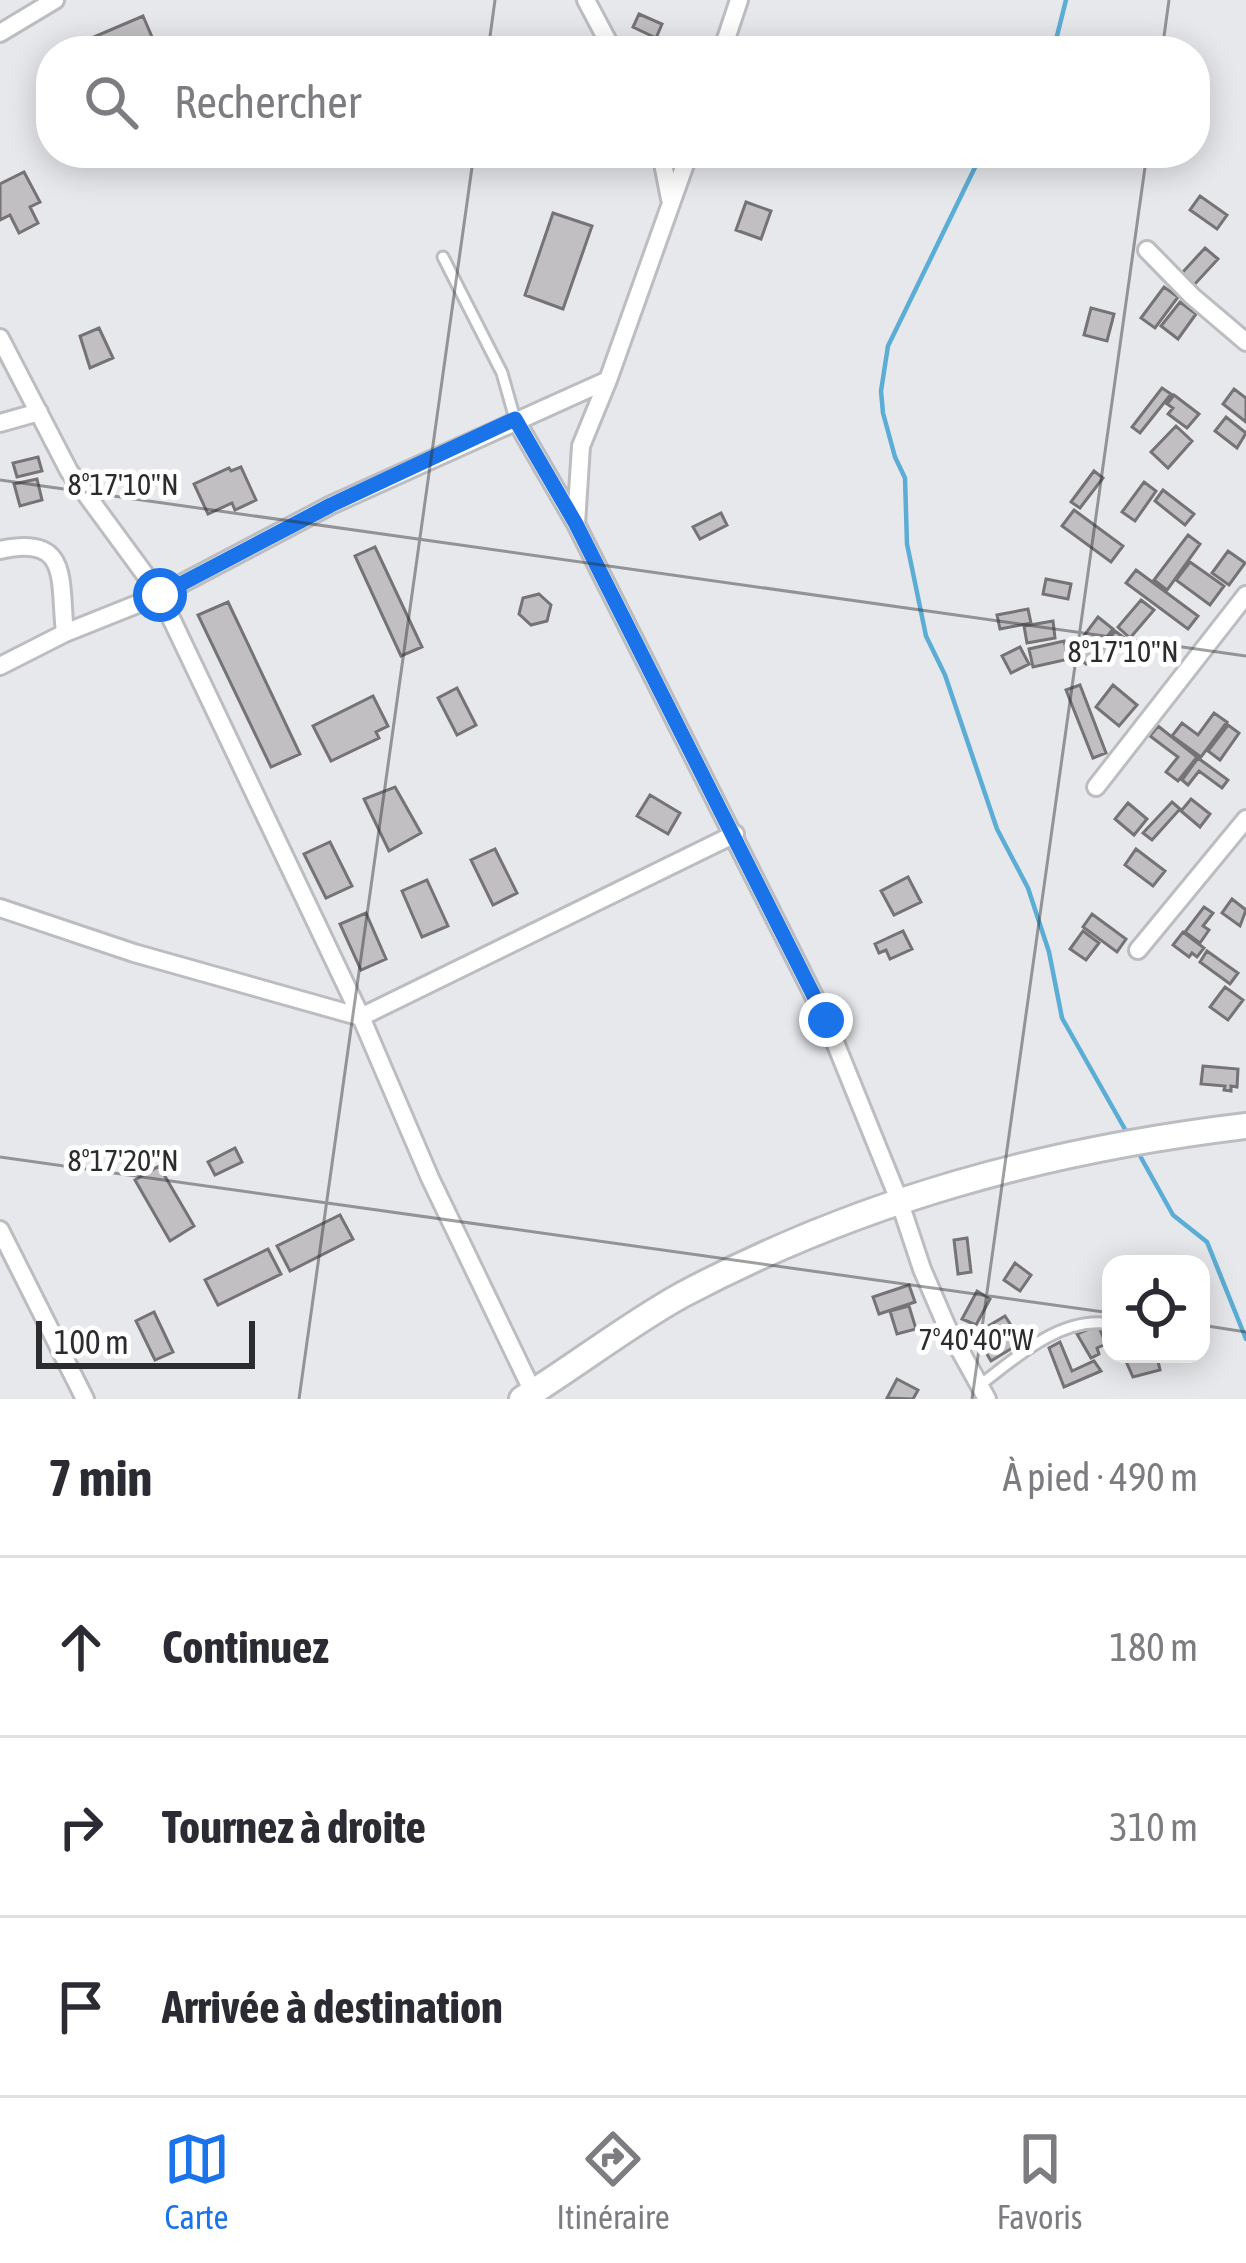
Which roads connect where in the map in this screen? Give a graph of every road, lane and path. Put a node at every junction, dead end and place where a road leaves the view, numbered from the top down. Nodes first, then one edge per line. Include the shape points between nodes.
1 (55, 0) edge
2 (586, 0) edge
3 (739, 0) edge
4 (0, 33) edge
5 (605, 36) edge
6 (727, 36) edge
7 (664, 168) edge
8 (683, 168) edge
9 (672, 205) junction
10 (1147, 250) dead end
11 (443, 257) dead end
12 (0, 338) edge
13 (1246, 342) edge
14 (608, 380) junction
15 (40, 412) junction
16 (515, 419) junction
17 (0, 423) edge
18 (576, 524) junction
19 (0, 550) edge
20 (160, 595) junction
21 (1246, 595) edge
22 (65, 633) junction
23 (0, 666) edge
24 (1096, 787) dead end
25 (1246, 819) edge
26 (735, 834) junction
27 (0, 908) edge
28 (1138, 950) dead end
29 (361, 1017) junction
30 (1246, 1126) edge
31 (899, 1200) junction
32 (0, 1230) edge
33 (1102, 1324) edge
34 (983, 1392) edge
35 (529, 1397) edge
36 (85, 1399) edge

1 - 4 street
2 - 5 street
3 - 6 street
7 - 9 street
8 - 9 street
9 - 14 street
10 - 13 street
11 - 16 lane via 502,373
12 - 15 street
14 - 16 street
14 - 18 street via 581,446
15 - 17 street
15 - 20 street via 69,471
16 - 18 street
16 - 20 street
18 - 26 street
19 - 22 street via 22,545 51,553
20 - 22 street
20 - 29 street
21 - 24 street
22 - 23 street
25 - 28 street
26 - 29 street
26 - 31 street via 826,1020
27 - 29 street
29 - 35 street
30 - 31 main road via 1048,1157
31 - 34 street via 922,1269
31 - 35 main road via 683,1295
32 - 36 street
33 - 34 lane via 1057,1332

